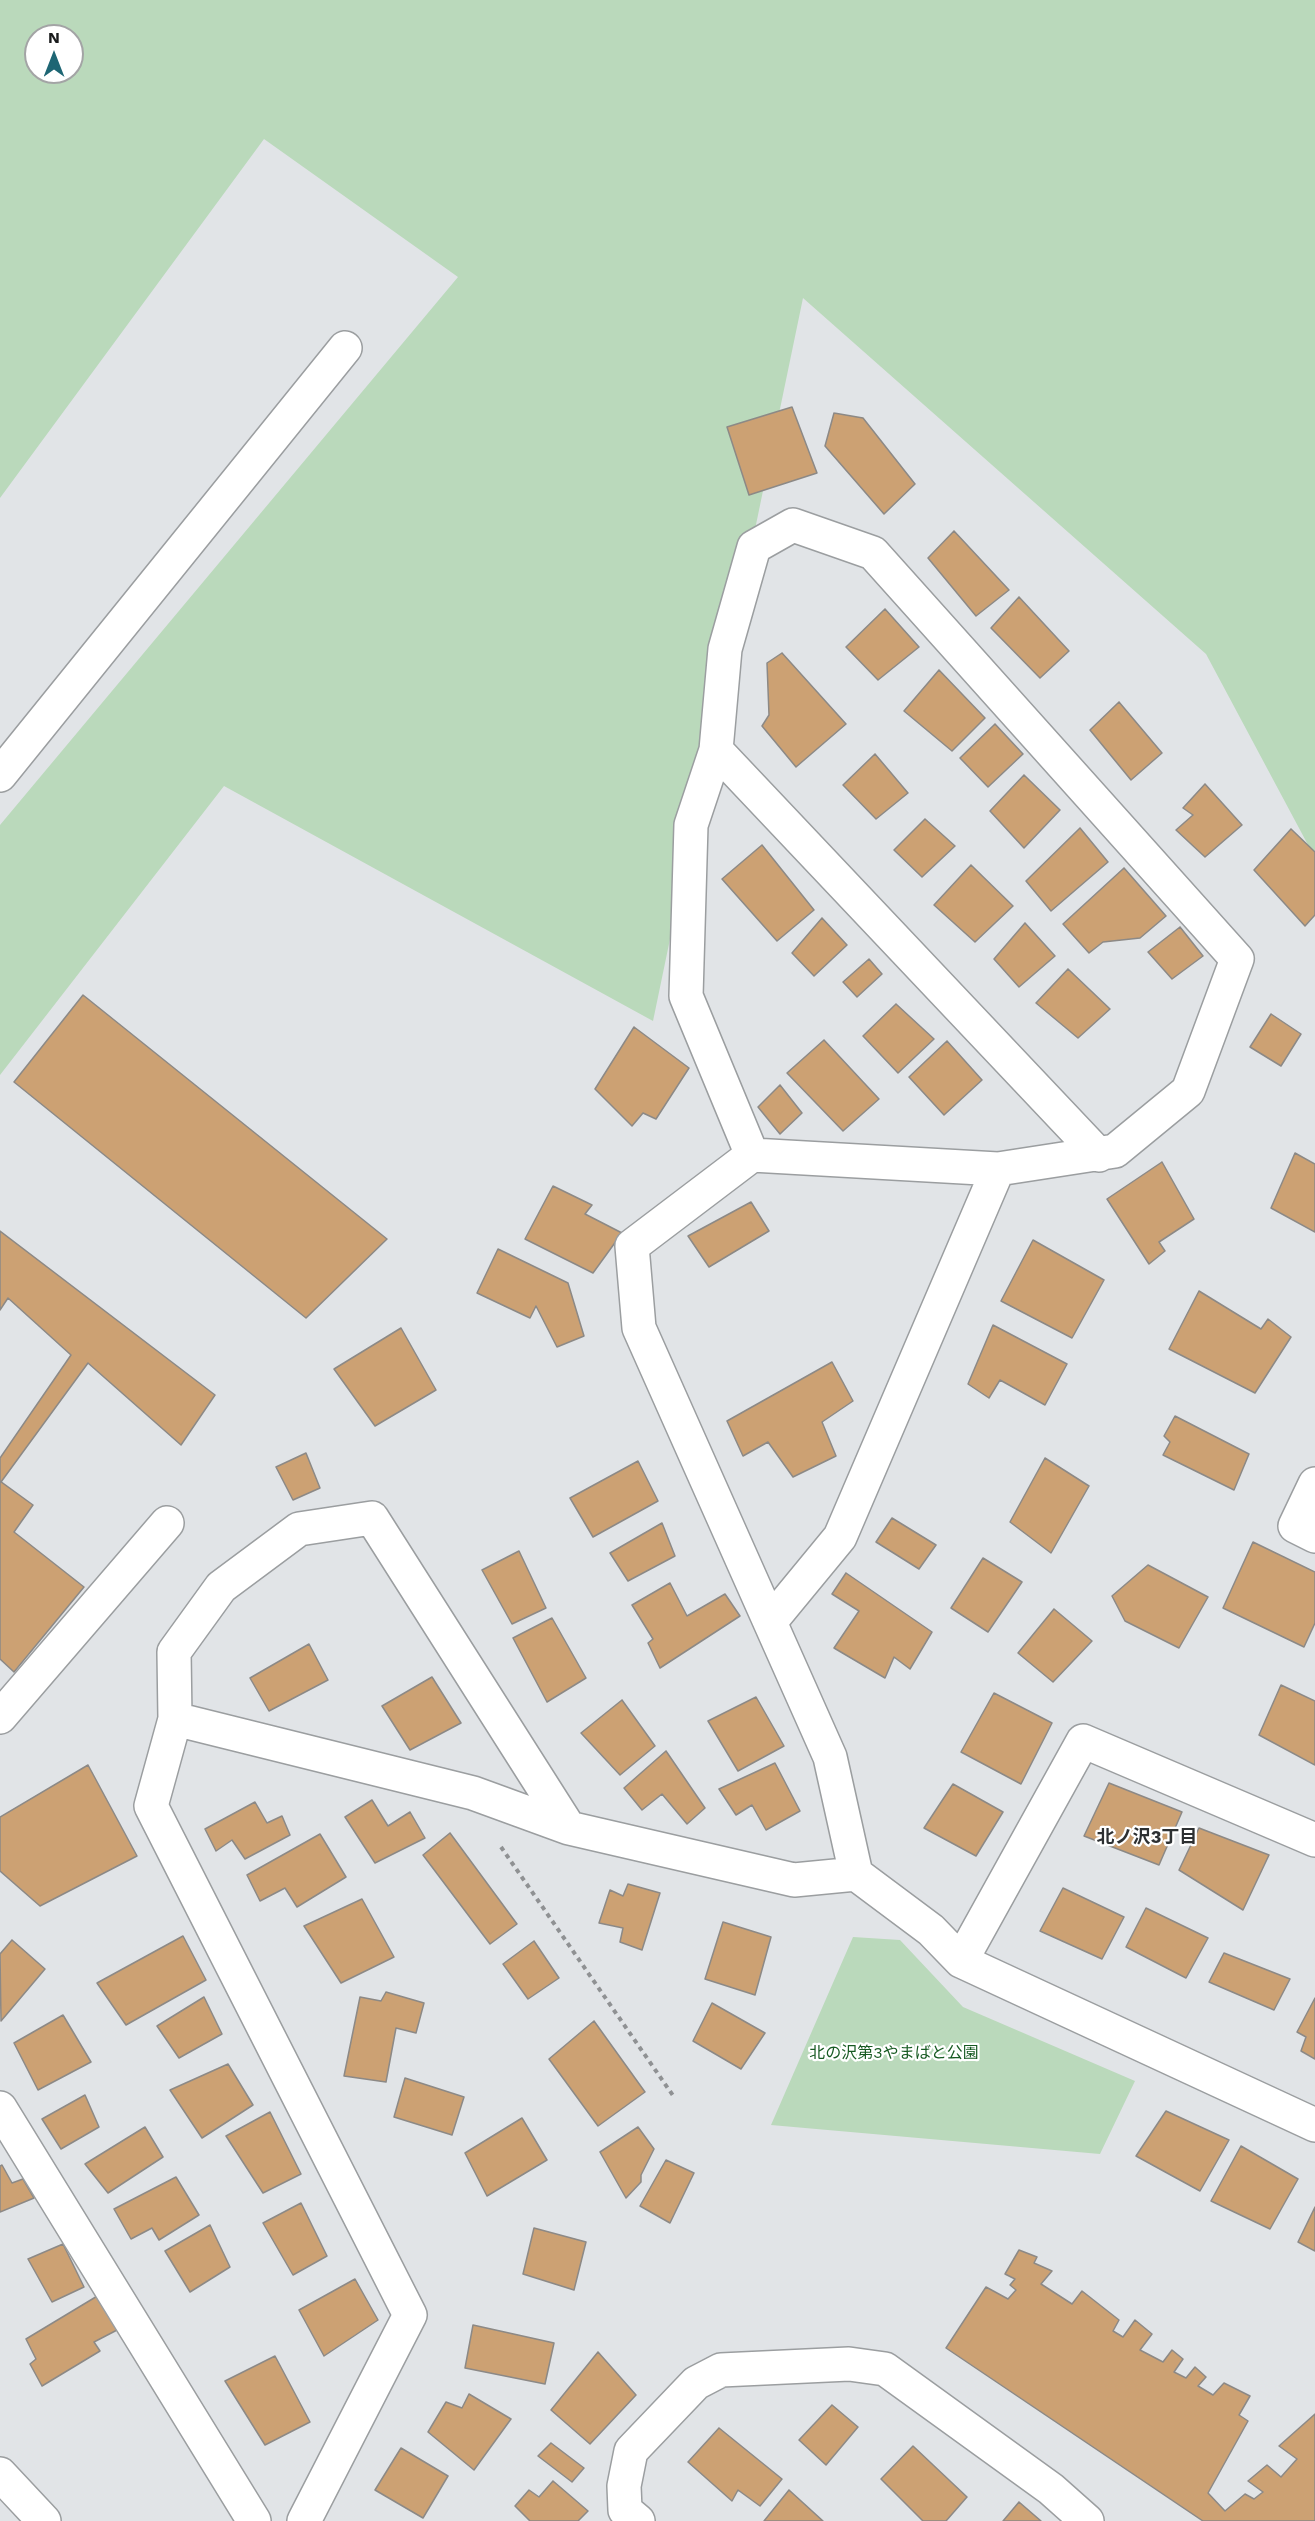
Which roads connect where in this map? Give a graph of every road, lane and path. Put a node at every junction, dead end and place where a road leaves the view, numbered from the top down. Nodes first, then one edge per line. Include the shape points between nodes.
1 (345, 348) dead end
2 (716, 750) junction
3 (0, 775) edge
4 (752, 1155) junction
5 (1099, 1155) junction
6 (998, 1169) junction
7 (1315, 1484) edge
8 (167, 1523) dead end
9 (1315, 1536) edge
10 (770, 1622) junction
11 (0, 1717) edge
12 (175, 1719) junction
13 (473, 1793) junction
14 (569, 1828) junction
15 (1315, 1840) edge
16 (856, 1874) junction
17 (962, 1961) junction
18 (674, 2097) dead end
19 (0, 2108) edge
20 (1315, 2125) edge
21 (0, 2474) edge
22 (44, 2521) edge
23 (254, 2521) edge
24 (304, 2521) edge
25 (638, 2521) edge
26 (1087, 2521) edge

1 - 3 street
2 - 4 street via 691,825 686,996
2 - 5 street
2 - 5 street via 725,649 754,547 794,525 873,553 1237,959 1188,1091 1115,1151
4 - 6 street
4 - 10 street via 633,1246 639,1328
5 - 6 street
6 - 10 street via 840,1537
7 - 9 street via 1295,1526
8 - 11 street
10 - 16 street via 830,1757
12 - 13 street
12 - 14 street via 174,1652 221,1587 299,1529 372,1518
12 - 24 street via 151,1806 410,2315
13 - 14 street
13 - 18 path via 496,1841
14 - 16 street via 794,1880
15 - 17 street via 1083,1741
16 - 17 street via 931,1930
17 - 20 street
19 - 23 street
21 - 22 street
25 - 26 street via 625,2510 624,2486 631,2451 696,2383 721,2370 849,2364 885,2369 1051,2489

